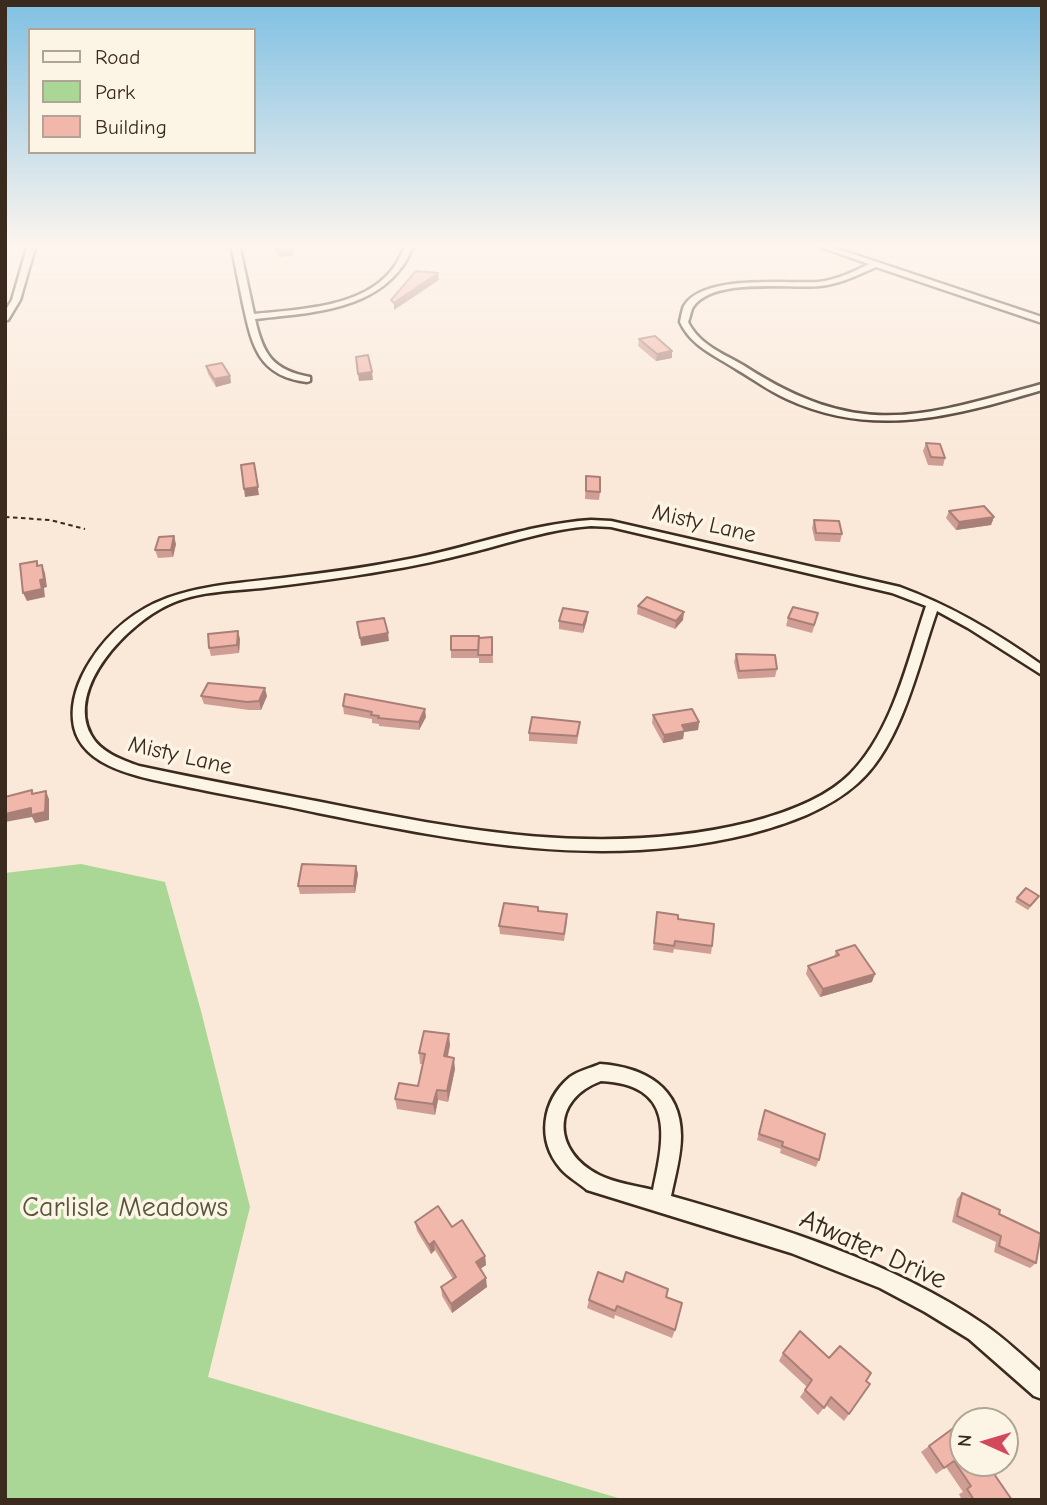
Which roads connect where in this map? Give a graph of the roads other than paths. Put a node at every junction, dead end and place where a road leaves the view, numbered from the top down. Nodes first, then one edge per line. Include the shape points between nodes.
1 (275, 314) edge
2 (685, 314) edge
3 (1024, 314) edge
4 (250, 317) joint
5 (1042, 320) edge
6 (307, 379) dead end
7 (1042, 387) edge
8 (933, 604) junction
9 (1042, 671) edge
10 (660, 1203) junction
11 (1042, 1388) edge

1 - 4 street
2 - 7 street via 684,322 699,342 775,389 800,402 850,416 922,419
3 - 5 street
4 - 6 street via 257,345 272,366 290,377
8 - 8 street, Misty Lane via 885,735 853,780 786,817 705,836 615,844 486,838 432,830 121,766 94,750 80,725 83,695 104,650 128,624 165,601 216,589 388,568 573,523 611,524 873,584
8 - 9 street, Misty Lane via 978,627
10 - 10 street, Atwater Drive via 594,1183 561,1157 553,1119 558,1101 570,1086 605,1072 633,1077 656,1093 672,1127
10 - 11 street, Atwater Drive via 800,1246 904,1289 978,1333

